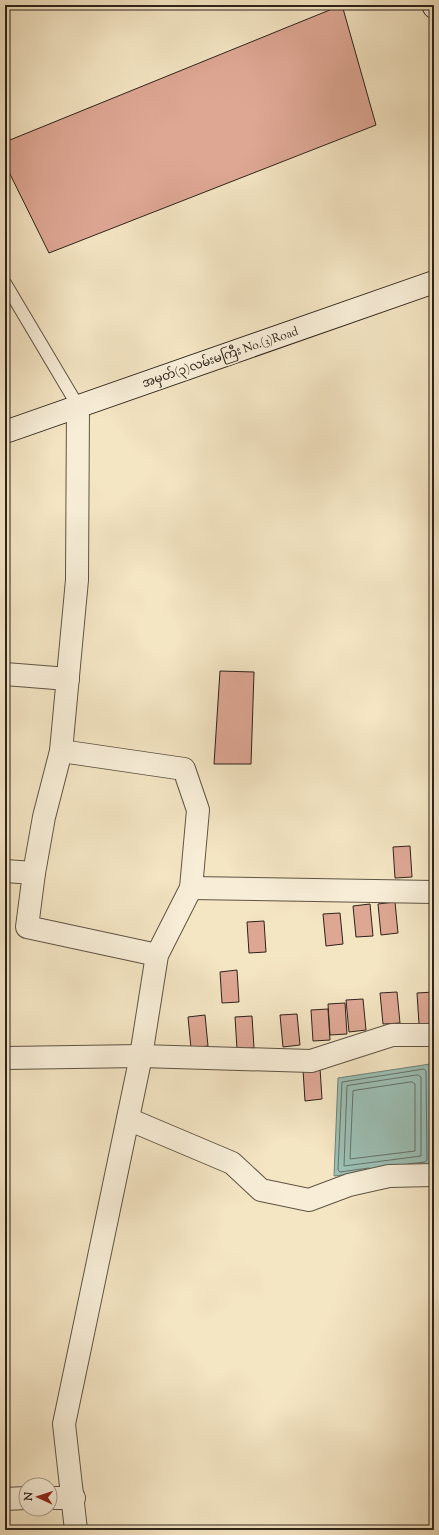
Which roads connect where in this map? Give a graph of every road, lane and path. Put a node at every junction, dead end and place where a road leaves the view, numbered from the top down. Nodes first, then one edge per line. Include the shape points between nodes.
1 (434, 282) edge
2 (5, 283) edge
3 (78, 406) junction
4 (5, 432) edge
5 (5, 674) edge
6 (68, 679) junction
7 (61, 751) junction
8 (5, 871) edge
9 (34, 873) junction
10 (191, 888) junction
11 (434, 892) edge
12 (157, 954) junction
13 (434, 1035) edge
14 (141, 1056) junction
15 (5, 1058) edge
16 (128, 1119) junction
17 (434, 1175) edge
18 (5, 1498) edge
19 (18, 1498) edge
20 (58, 1498) edge
21 (74, 1498) junction
22 (76, 1530) edge

1 - 3 street, အမှတ်(၃)လမ်းမကြီး No.(3)Road
2 - 3 lane
3 - 4 street, အမှတ်(၃)လမ်းမကြီး No.(3)Road
3 - 6 street via 77,580
5 - 6 street
6 - 7 street
7 - 9 street via 44,817
7 - 10 street via 184,769 198,810
8 - 9 street
9 - 12 street via 27,927
10 - 11 street
10 - 12 street
12 - 14 street
13 - 14 street via 392,1035 311,1061
14 - 15 street
14 - 16 street
16 - 17 street via 232,1163 261,1190 309,1200 349,1185 389,1176
16 - 21 street via 64,1424
18 - 19 street
20 - 21 street
21 - 22 street

